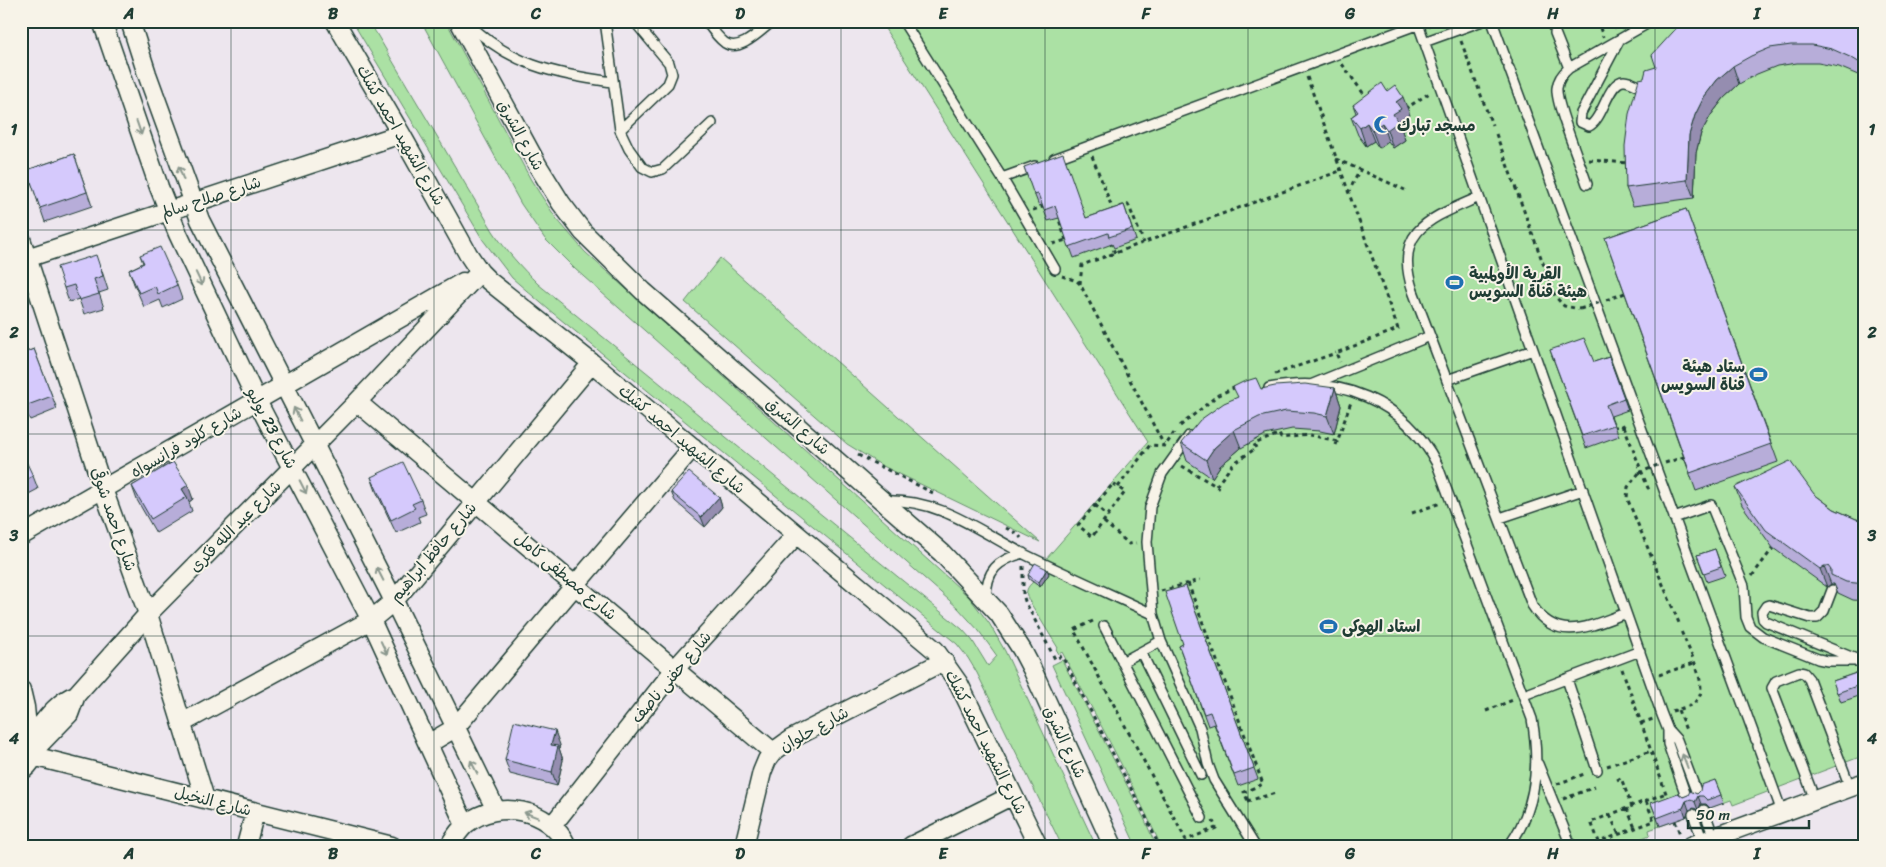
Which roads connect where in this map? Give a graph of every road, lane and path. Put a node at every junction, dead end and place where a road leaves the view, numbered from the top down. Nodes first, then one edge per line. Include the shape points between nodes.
1 (102, 21) edge
2 (130, 21) edge
3 (335, 21) edge
4 (459, 21) edge
5 (466, 21) edge
6 (605, 21) edge
7 (634, 21) edge
8 (706, 21) edge
9 (773, 21) edge
10 (903, 21) edge
11 (1482, 21) edge
12 (1492, 21) edge
13 (1652, 21) edge
14 (1421, 22) edge
15 (1553, 27) edge
16 (1458, 30) junction
17 (1620, 39) junction
18 (1424, 42) junction
19 (1336, 55) junction
20 (1304, 67) junction
21 (1569, 68) junction
22 (147, 74) junction
23 (123, 82) junction
24 (612, 82) junction
25 (1440, 86) junction
26 (1647, 91) edge
27 (1370, 103) edge
28 (1405, 109) dead end
29 (712, 123) dead end
30 (1492, 124) dead end
31 (620, 130) junction
32 (401, 134) junction
33 (1496, 134) dead end
34 (1089, 146) junction
35 (1336, 158) junction
36 (1599, 161) dead end
37 (1631, 164) edge
38 (1360, 170) junction
39 (1340, 171) junction
40 (1002, 178) junction
41 (1587, 184) dead end
42 (1405, 190) dead end
43 (1348, 193) junction
44 (1479, 197) junction
45 (1052, 203) edge
46 (192, 204) junction
47 (1113, 210) junction
48 (168, 212) junction
49 (1056, 212) edge
50 (1106, 213) edge
51 (1023, 214) junction
52 (1108, 236) edge
53 (1072, 237) edge
54 (21, 239) edge
55 (1066, 240) junction
56 (1144, 242) junction
57 (1043, 248) junction
58 (1115, 253) junction
59 (24, 259) edge
60 (1055, 269) joint
61 (480, 272) junction
62 (1080, 284) junction
63 (1625, 294) edge
64 (1430, 336) junction
65 (1533, 350) junction
66 (1336, 352) junction
67 (592, 363) junction
68 (1344, 371) junction
69 (1271, 375) dead end
70 (1447, 380) junction
71 (283, 385) junction
72 (1243, 385) edge
73 (1312, 385) junction
74 (1257, 391) edge
75 (1354, 392) junction
76 (257, 401) junction
77 (357, 402) junction
78 (1638, 418) junction
79 (1610, 425) edge
80 (1197, 426) edge
81 (314, 446) junction
82 (1165, 446) junction
83 (693, 447) junction
84 (1684, 456) edge
85 (1171, 459) junction
86 (292, 467) junction
87 (1216, 486) junction
88 (1118, 487) junction
89 (103, 489) junction
90 (1221, 489) dead end
91 (1583, 490) junction
92 (1451, 499) junction
93 (476, 500) junction
94 (883, 501) junction
95 (1095, 505) junction
96 (1412, 513) dead end
97 (1108, 516) junction
98 (1500, 518) junction
99 (1674, 518) junction
100 (1104, 522) junction
101 (796, 535) junction
102 (21, 536) edge
103 (1147, 542) junction
104 (1773, 548) edge
105 (1023, 553) junction
106 (1751, 578) dead end
107 (576, 584) junction
108 (1188, 584) dead end
109 (1832, 590) edge
110 (986, 598) junction
111 (394, 602) junction
112 (1626, 613) junction
113 (148, 614) junction
114 (1152, 614) junction
115 (371, 620) junction
116 (1679, 623) dead end
117 (1104, 626) dead end
118 (1681, 631) dead end
119 (1161, 641) junction
120 (1211, 644) junction
121 (1204, 646) edge
122 (1640, 650) junction
123 (1141, 652) junction
124 (1619, 659) junction
125 (944, 661) junction
126 (1863, 661) edge
127 (1122, 662) junction
128 (675, 669) junction
129 (1567, 679) junction
130 (21, 690) edge
131 (1524, 695) junction
132 (1486, 711) dead end
133 (1662, 715) junction
134 (182, 723) junction
135 (1641, 723) junction
136 (1241, 726) junction
137 (455, 728) junction
138 (1234, 729) edge
139 (1668, 730) junction
140 (1865, 733) edge
141 (1865, 738) edge
142 (29, 744) edge
143 (428, 744) junction
144 (1651, 751) junction
145 (773, 752) junction
146 (1536, 761) junction
147 (1619, 762) dead end
148 (1597, 770) dead end
149 (21, 771) edge
150 (1206, 773) junction
151 (1576, 777) dead end
152 (1617, 780) dead end
153 (1565, 781) dead end
154 (1185, 783) junction
155 (1857, 784) edge
156 (1595, 787) dead end
157 (1666, 793) junction
158 (1013, 795) junction
159 (1698, 796) edge
160 (205, 799) junction
161 (1687, 799) edge
162 (1815, 800) junction
163 (1248, 801) dead end
164 (1646, 801) junction
165 (1553, 802) junction
166 (1670, 806) edge
167 (1632, 807) junction
168 (1627, 808) junction
169 (496, 810) junction
170 (1704, 810) dead end
171 (255, 812) junction
172 (1782, 812) junction
173 (1693, 814) dead end
174 (1610, 815) junction
175 (1202, 818) dead end
176 (465, 825) junction
177 (552, 826) junction
178 (1635, 828) junction
179 (1619, 835) junction
180 (1703, 842) edge
181 (246, 846) edge
182 (392, 846) edge
183 (449, 846) edge
184 (567, 846) edge
185 (744, 846) edge
186 (911, 846) edge
187 (1038, 846) edge
188 (1113, 846) edge
189 (1255, 846) edge
190 (1509, 846) edge
191 (1570, 846) edge

1 - 23 street, شارع 23 يوليو
2 - 22 street, شارع 23 يوليو
3 - 32 street, شارع الشهيد احمد كشك
4 - 94 street, شارع الشرق via 538,166 583,232 643,291
5 - 24 lane via 495,46 530,65 569,76
6 - 24 lane
7 - 31 lane via 669,63 672,74 668,84
8 - 9 lane via 726,44 732,46 740,45
10 - 40 lane
11 - 16 lane
12 - 78 lane
13 - 17 lane
14 - 18 lane
14 - 19 lane
15 - 21 lane
16 - 18 lane
16 - 30 path
17 - 21 lane
17 - 26 lane via 1581,113 1580,122 1592,125 1618,82 1625,81
18 - 25 lane
19 - 20 lane
19 - 27 path
20 - 34 lane
20 - 35 path
21 - 41 lane via 1559,80 1557,95
22 - 23 street
46 -> 22 street, شارع 23 يوليو
23 -> 48 street, شارع 23 يوليو
24 - 31 lane
25 - 28 path
25 - 44 lane
29 - 31 lane via 663,169 652,172 642,167
32 - 46 street, شارع صلاح سالم
32 - 61 street, شارع الشهيد احمد كشك
33 - 63 path, bridge via 1555,296 1564,306 1580,309
34 - 40 lane
34 - 47 path
35 - 38 path
35 - 39 path
36 - 37 path
38 - 42 path
38 - 43 path
39 - 43 path
39 - 56 path
40 - 51 lane
43 - 66 path via 1398,329
44 - 64 lane via 1426,223 1411,243 1407,255 1408,274
44 - 65 lane
45 - 51 path
46 - 48 street, شارع صلاح سالم
46 - 71 street, شارع 23 يوليو
47 - 50 path
47 - 56 path via 1128,204
48 - 59 street, شارع صلاح سالم
48 -> 76 street, شارع 23 يوليو
49 - 55 path
51 - 57 lane
52 - 58 path
53 - 55 path
54 - 59 street, شارع احمد شوقى
55 - 57 path
56 - 58 path
57 - 60 lane
58 - 62 path via 1082,265
59 - 89 street, شارع احمد شوقى
60 - 62 path via 1060,275
61 - 67 street, شارع الشهيد احمد كشك
61 - 71 street, شارع كلود فرانسواه
61 - 77 street, شارع عبد الله فكرى
62 - 82 path
64 - 68 lane
64 - 70 lane
65 - 70 lane
65 - 91 lane
66 - 68 path
66 - 69 path
67 - 83 street, شارع الشهيد احمد كشك
67 - 93 street, شارع حافظ ابراهيم
68 - 73 lane
70 - 98 lane
71 - 76 street, شارع كلود فرانسواه
81 -> 71 street, شارع 23 يوليو
72 - 82 path via 1218,395 1180,426
73 - 74 lane via 1291,384
73 - 75 lane
75 - 87 path via 1337,443 1310,435 1281,438 1279,434 1254,444 1256,448 1233,464
75 - 92 lane via 1388,408 1417,432 1429,447
76 - 86 street, شارع 23 يوليو
76 - 89 street, شارع كلود فرانسواه
77 - 81 street, شارع عبد الله فكرى
77 - 93 street, شارع مصطفى كامل
78 - 79 path via 1620,427
78 - 99 lane
80 - 85 lane
81 - 86 street, شارع عبد الله فكرى
111 -> 81 street, شارع 23 يوليو
82 - 85 path
82 - 88 path via 1150,446
83 - 101 street, شارع الشهيد احمد كشك
83 - 107 street
84 - 116 path, bridge via 1639,473 1628,487 1627,498
85 - 87 path
85 - 103 lane via 1150,507
86 - 113 street, شارع عبد الله فكرى
86 -> 115 street, شارع 23 يوليو
87 - 90 path
88 - 95 path via 1113,484
88 - 97 path via 1125,492
89 - 102 street, شارع كلود فرانسواه
89 - 113 street, شارع احمد شوقى
91 - 98 lane
91 - 112 lane
92 - 96 path
92 - 131 lane
93 - 107 street, شارع مصطفى كامل
93 - 111 street, شارع حافظ ابراهيم
94 - 105 lane via 898,500 930,506
94 - 110 street, شارع الشرق via 942,553
95 - 97 path
95 - 100 path via 1078,525 1092,537
97 - 100 path
98 - 112 lane via 1532,605 1543,619 1559,628 1576,630
99 - 126 lane via 1711,505 1744,586 1748,622 1758,635 1818,659
99 - 172 lane
100 - 103 path via 1130,544
101 - 125 street, شارع الشهيد احمد كشك via 925,640
101 - 128 street, شارع حفنى ناصف
103 - 114 lane
104 - 106 path
105 - 110 lane via 1002,561 994,568 989,577
105 - 114 lane
107 - 128 street, شارع مصطفى كامل
107 - 137 street
108 - 120 path
109 - 126 lane via 1824,611 1817,618 1769,605 1762,612 1763,619
110 - 188 street, شارع الشرق via 1022,650
111 - 115 street, شارع حافظ ابراهيم
111 - 137 street, شارع 23 يوليو
112 - 122 lane
113 - 134 street, شارع احمد شوقى
113 - 142 street, شارع عبد الله فكرى via 76,695 69,714 38,746
114 - 119 lane
115 - 134 street, شارع حافظ ابراهيم
115 -> 143 street, شارع 23 يوليو
117 - 127 lane
118 - 133 path via 1700,678 1701,694 1694,703
119 - 123 lane
119 - 150 lane via 1200,728
120 - 121 path
120 - 136 path
122 - 124 lane
122 - 133 lane
123 - 127 lane
123 - 150 lane
124 - 129 lane
124 - 135 path
125 - 145 street, شارع حلوان via 790,740
125 - 158 street, شارع الشهيد احمد كشك via 959,684
127 - 154 lane
128 - 145 street, شارع مصطفى كامل
128 - 177 street, شارع حفنى ناصف
129 - 131 lane
129 - 148 lane
130 - 142 street
131 - 132 path
131 - 146 lane via 1532,719
133 - 135 path
133 - 139 lane
134 - 160 street, شارع احمد شوقى
135 - 144 path
136 - 138 path
136 - 163 path via 1263,784 1244,792
137 - 143 street
169 -> 137 street, شارع 23 يوليو
159 -> 139 lane via 1677,740
139 - 161 lane via 1668,744
140 - 141 path
142 - 149 street, شارع عبد الله فكرى via 30,763
142 - 160 street, شارع النخيل
143 - 176 street, شارع 23 يوليو
144 - 147 path
144 - 157 path
145 - 185 street, شارع حلوان via 762,772
146 - 165 lane
146 - 190 lane via 1533,792 1526,816
150 - 154 lane
150 - 189 lane
151 - 153 path
152 - 167 path via 1621,778
154 - 175 lane
155 - 162 street
155 - 162 lane via 1808,676 1797,673 1776,681 1772,688
156 - 165 path
157 - 164 path
157 - 166 path
158 - 186 street
158 - 187 street, شارع الشهيد احمد كشك
160 - 171 street, شارع النخيل
162 - 172 street
164 - 167 path
164 - 178 path via 1654,821
165 - 191 lane
167 - 168 path
168 - 174 path
168 - 178 path
169 - 176 street
177 -> 169 street via 535,815 516,810
170 - 180 lane
171 - 181 street
171 - 182 street, شارع النخيل
172 - 180 street
173 - 180 lane
174 - 179 path
174 - 179 path via 1591,822 1599,842
176 - 183 street
177 - 184 street
178 - 179 path

